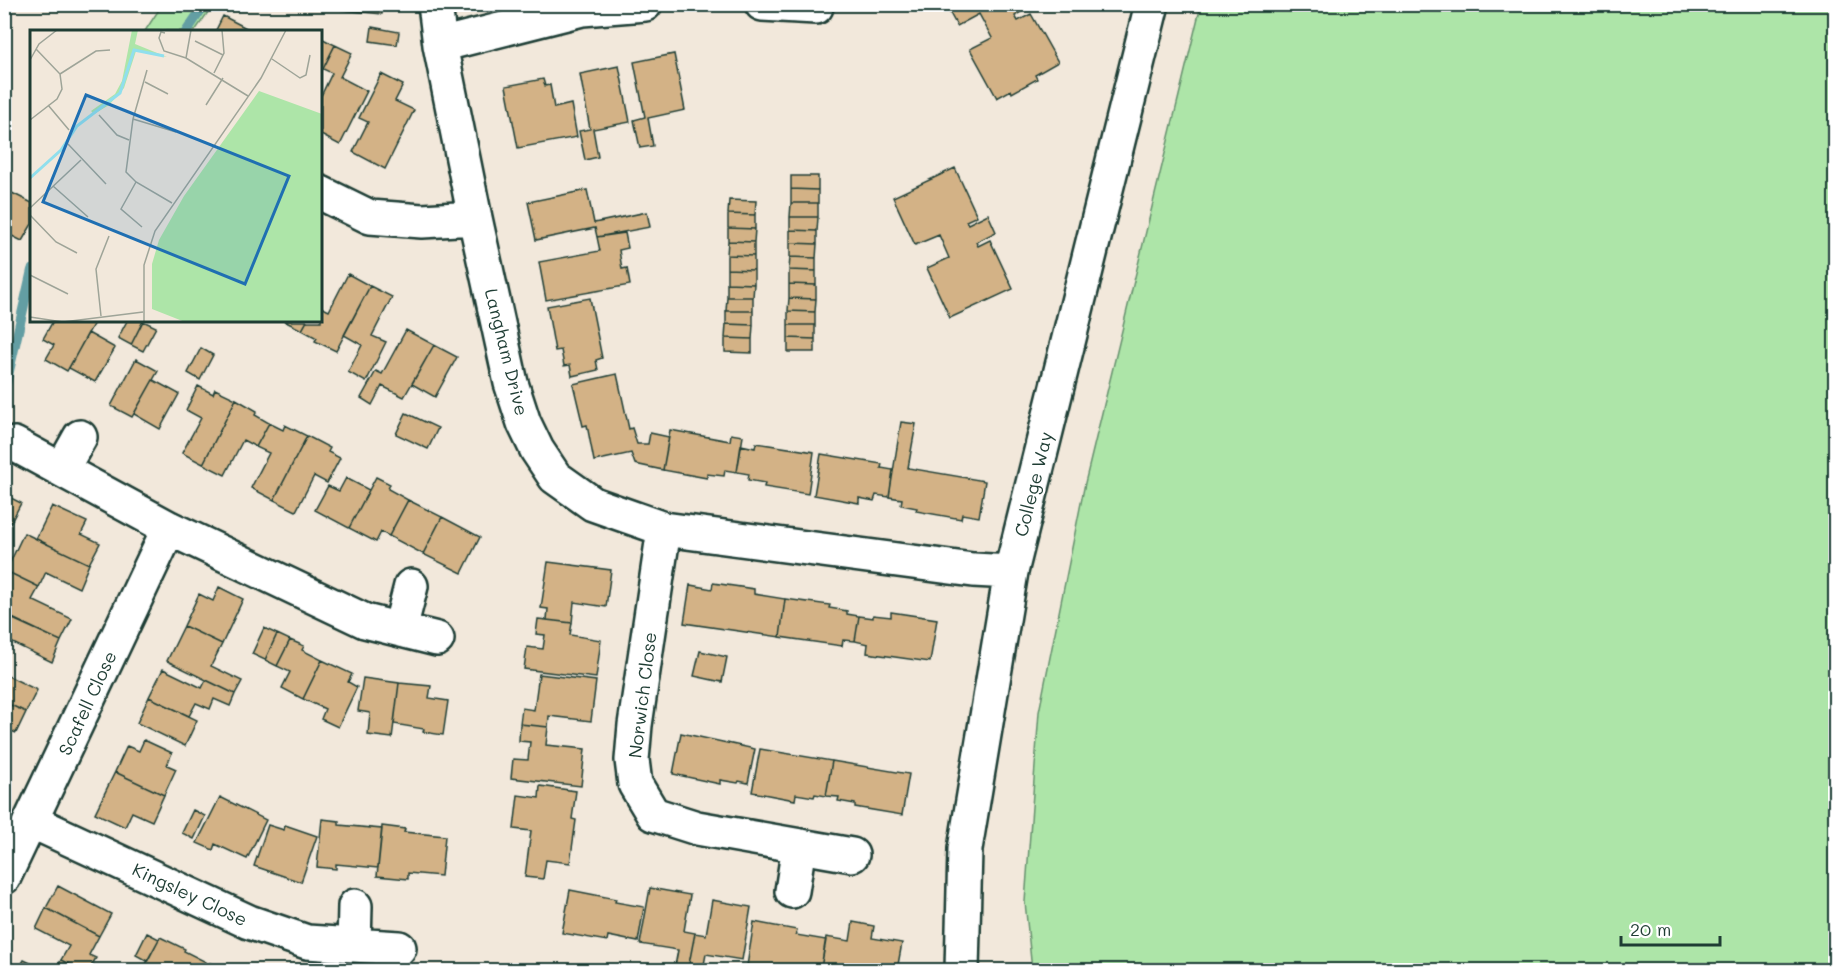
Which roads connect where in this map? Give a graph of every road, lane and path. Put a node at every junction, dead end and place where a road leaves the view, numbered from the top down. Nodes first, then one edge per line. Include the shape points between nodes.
1 (435, 4) edge
2 (645, 4) edge
3 (762, 4) edge
4 (1152, 4) edge
5 (816, 7) dead end
6 (440, 45) junction
7 (322, 193) edge
8 (475, 218) junction
9 (80, 437) dead end
10 (15, 444) dead end
11 (62, 469) junction
12 (169, 528) junction
13 (664, 530) junction
14 (1011, 572) junction
15 (411, 586) dead end
16 (400, 629) junction
17 (437, 639) dead end
18 (31, 821) junction
19 (799, 846) junction
20 (852, 855) dead end
21 (4, 877) edge
22 (792, 891) dead end
23 (356, 906) dead end
24 (354, 945) junction
25 (399, 948) dead end
26 (962, 970) edge

1 - 6 street, Langham Drive
2 - 6 street via 582,9
3 - 5 street
4 - 14 street, College Way
6 - 8 street, Langham Drive
7 - 8 street via 370,217 422,221
8 - 13 street, Langham Drive via 511,383 537,450 555,477 593,504
9 - 11 street
10 - 11 street
11 - 12 street
12 - 16 street via 365,621
12 - 18 street, Scafell Close
13 - 14 street, Langham Drive
13 - 19 street, Norwich Close via 635,725 635,784 653,814 697,828
14 - 26 street, College Way via 965,849
15 - 16 street
16 - 17 street
18 - 21 street, Scafell Close
18 - 24 street, Kingsley Close via 249,922 306,942
19 - 20 street, Norwich Close
19 - 22 street
23 - 24 street
24 - 25 street, Kingsley Close

